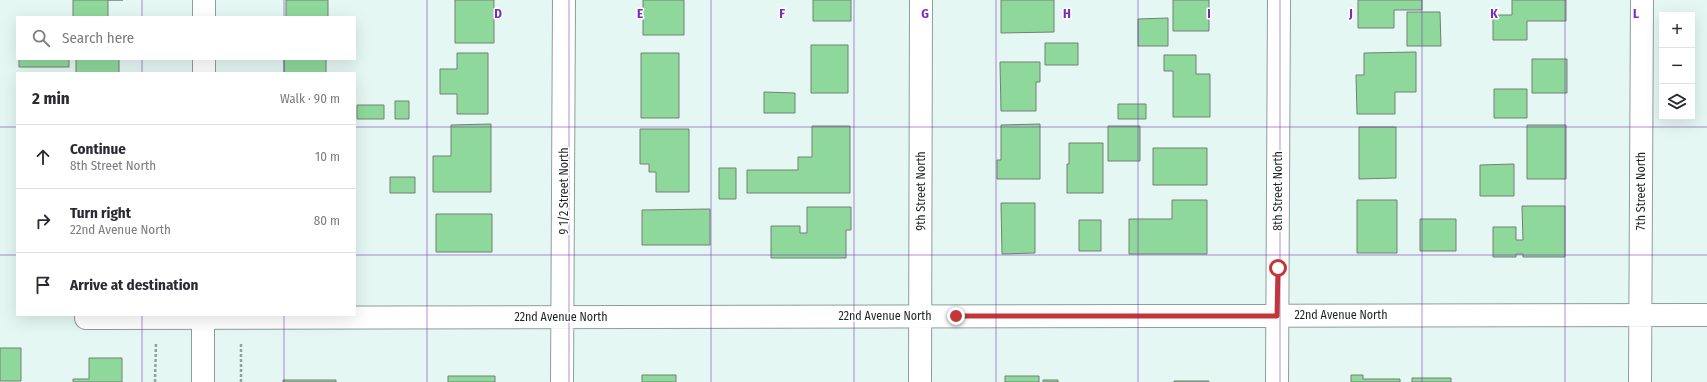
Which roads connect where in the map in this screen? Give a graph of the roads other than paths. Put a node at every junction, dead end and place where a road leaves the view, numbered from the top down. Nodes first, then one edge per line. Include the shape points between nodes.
1 (204, 0) edge
2 (564, 0) edge
3 (921, 0) edge
4 (1279, 0) edge
5 (1642, 0) edge
6 (204, 16) edge
7 (204, 60) edge
8 (204, 72) edge
9 (1641, 315) junction
10 (1707, 315) edge
11 (203, 316) edge
12 (921, 316) junction
13 (1277, 316) junction
14 (563, 317) junction
15 (86, 318) dead end
16 (203, 382) edge
17 (562, 382) edge
18 (920, 382) edge
19 (1277, 382) edge
20 (1640, 382) edge

1 - 6 street
2 - 14 street, 9 1/2 Street North
3 - 12 street, 9th Street North
4 - 13 street, 8th Street North
5 - 9 street, 7th Street North
7 - 8 street
9 - 10 street, 22nd Avenue North
9 - 13 street, 22nd Avenue North
9 - 20 street, 7th Street North
11 - 14 street, 22nd Avenue North
11 - 15 street, 22nd Avenue North
11 - 16 street
12 - 13 street, 22nd Avenue North
12 - 14 street, 22nd Avenue North
12 - 18 street, 9th Street North
13 - 19 street, 8th Street North
14 - 17 street, 9 1/2 Street North

